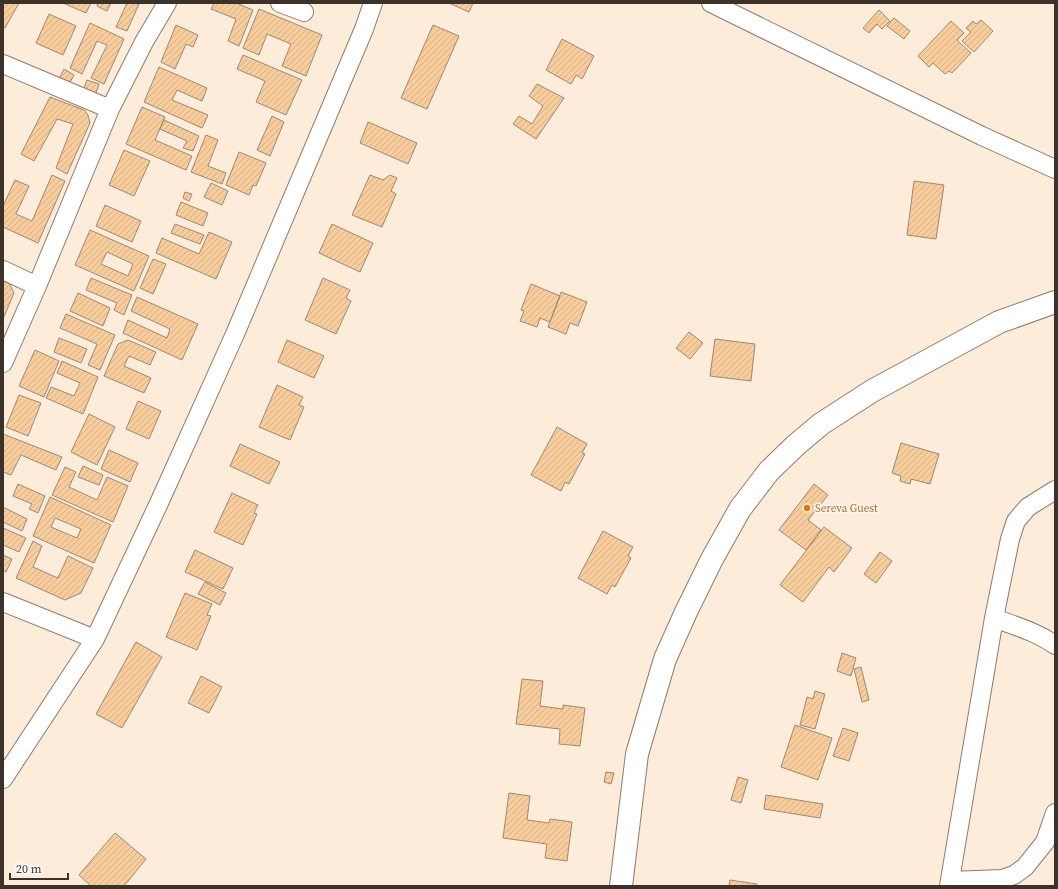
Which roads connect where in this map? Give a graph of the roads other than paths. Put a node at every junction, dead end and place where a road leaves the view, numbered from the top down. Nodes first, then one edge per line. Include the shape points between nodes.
1 (167, 3) edge
2 (280, 3) edge
3 (373, 3) edge
4 (711, 3) edge
5 (304, 12) dead end
6 (3, 64) edge
7 (110, 109) junction
8 (1055, 169) edge
9 (3, 270) edge
10 (37, 286) junction
11 (1055, 302) edge
12 (3, 363) edge
13 (1055, 490) edge
14 (3, 602) edge
15 (994, 618) junction
16 (95, 639) junction
17 (1055, 645) edge
18 (3, 779) edge
19 (1055, 813) edge
20 (949, 884) edge
21 (621, 886) edge

1 - 7 street
2 - 5 street
3 - 16 street via 235,334
4 - 8 street via 982,136
6 - 7 street
7 - 10 street
9 - 10 street
10 - 12 street
11 - 21 street via 999,322 872,391 821,424 796,445 760,482 740,509 712,559 666,660 637,754
13 - 15 street via 1028,507 1016,521 1010,538
14 - 16 street
15 - 17 street via 1047,639
15 - 20 street
16 - 18 street
19 - 20 street via 1045,842 1025,867 1014,875 1002,879

